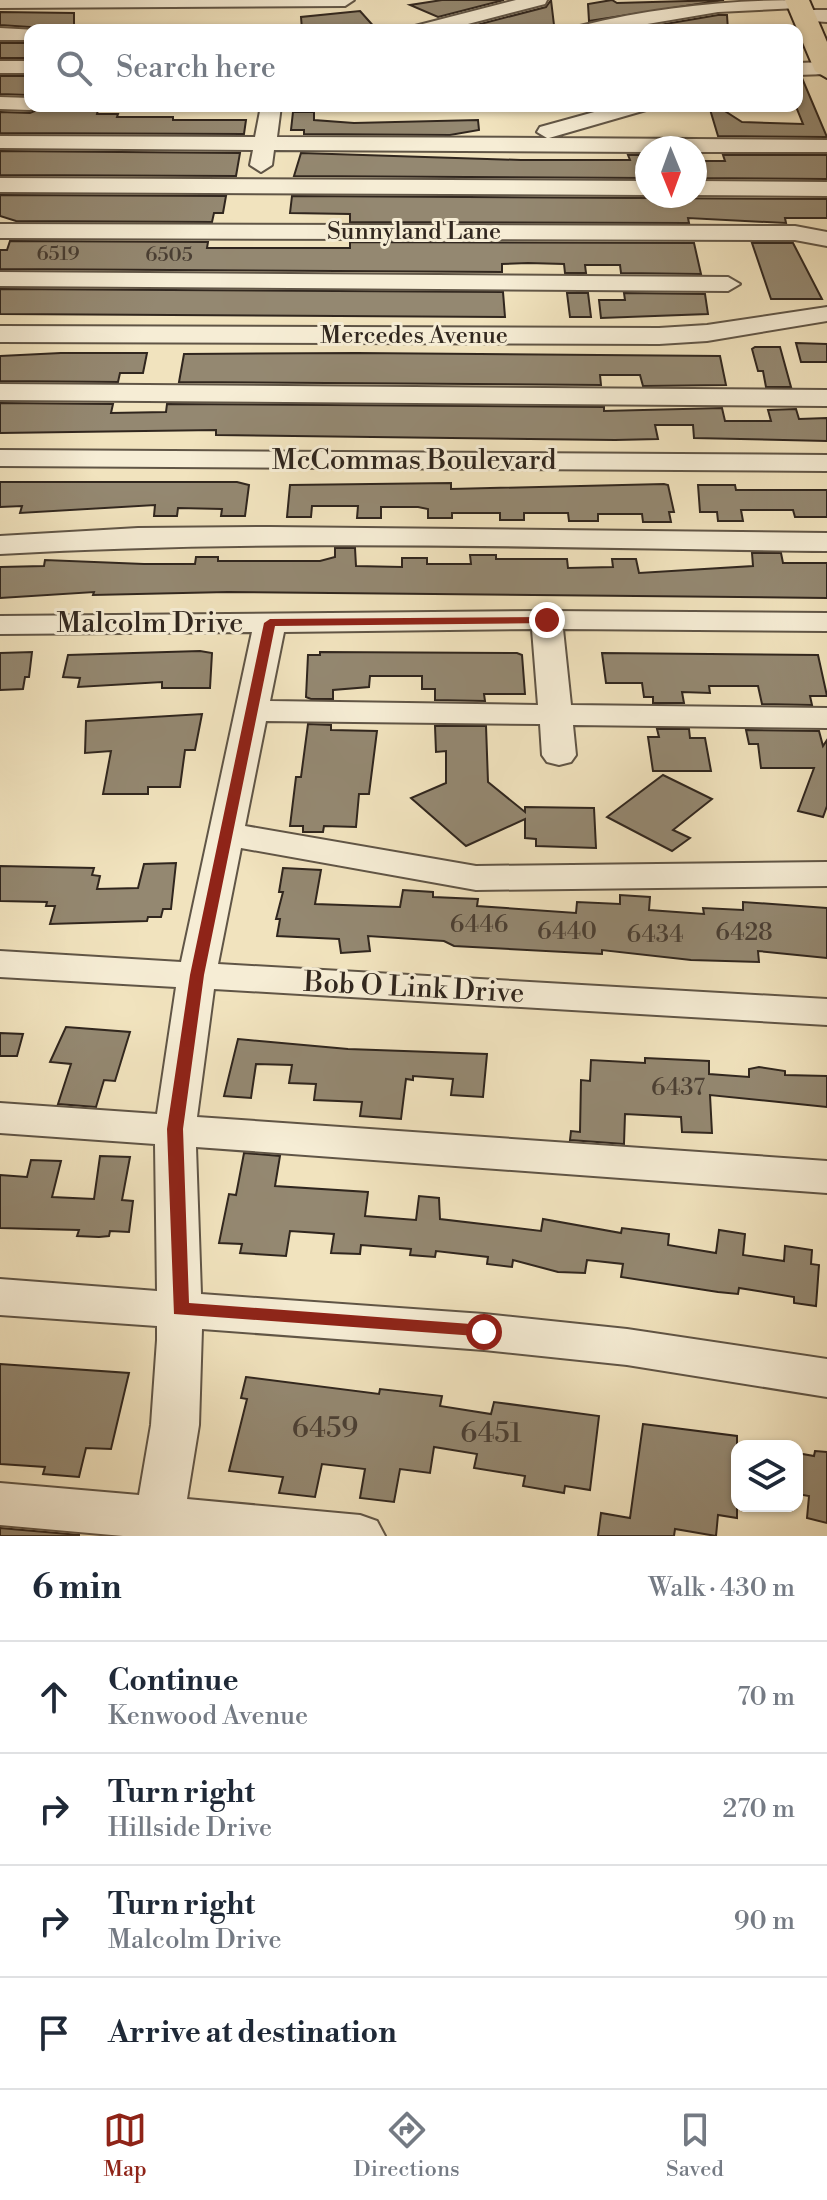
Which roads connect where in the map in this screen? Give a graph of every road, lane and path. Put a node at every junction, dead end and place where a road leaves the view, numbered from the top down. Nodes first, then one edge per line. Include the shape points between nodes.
1 (345, 0) edge
2 (538, 0) edge
3 (0, 2) edge
4 (291, 7) edge
5 (445, 24) edge
6 (614, 24) edge
7 (732, 24) edge
8 (0, 34) edge
9 (24, 34) edge
10 (813, 35) edge
11 (803, 56) edge
12 (0, 67) edge
13 (24, 67) edge
14 (0, 103) edge
15 (24, 104) edge
16 (270, 112) edge
17 (620, 112) edge
18 (0, 142) edge
19 (266, 143) junction
20 (476, 144) junction
21 (827, 146) edge
22 (0, 185) edge
23 (257, 186) junction
24 (635, 188) edge
25 (707, 188) edge
26 (827, 189) edge
27 (0, 231) edge
28 (247, 231) junction
29 (715, 233) junction
30 (827, 239) edge
31 (0, 279) edge
32 (728, 284) junction
33 (827, 314) edge
34 (738, 328) junction
35 (0, 334) edge
36 (0, 392) edge
37 (827, 398) edge
38 (0, 458) edge
39 (827, 463) edge
40 (827, 542) edge
41 (0, 545) edge
42 (547, 620) junction
43 (827, 622) edge
44 (270, 623) junction
45 (0, 625) edge
46 (249, 711) junction
47 (555, 716) junction
48 (827, 718) edge
49 (559, 755) dead end
50 (226, 834) junction
51 (827, 874) edge
52 (0, 964) edge
53 (197, 975) junction
54 (827, 1012) edge
55 (0, 1118) edge
56 (175, 1129) junction
57 (827, 1177) edge
58 (0, 1297) edge
59 (180, 1309) junction
60 (827, 1378) edge
61 (0, 1504) edge
62 (159, 1526) edge
63 (360, 1536) edge

1 - 4 street
2 - 5 street
3 - 4 street
6 - 7 street via 659,14
8 - 9 street
10 - 11 street
12 - 13 street
14 - 15 street
16 - 19 street
17 - 20 street via 566,129
18 - 19 street
19 - 20 street
19 - 23 street
20 - 21 street
22 - 23 street
23 - 24 street
23 - 28 street
25 - 26 street
27 - 28 street, Sunnyland Lane
28 - 29 street, Sunnyland Lane
29 - 30 street, Sunnyland Lane via 795,233
29 - 32 street
31 - 32 street
32 - 34 street
33 - 34 street, Mercedes Avenue
34 - 35 street, Mercedes Avenue via 634,337
36 - 37 street
38 - 39 street, McCommas Boulevard
40 - 41 street via 255,536
42 - 43 street, Malcolm Drive
42 - 44 street, Malcolm Drive
42 - 47 street
44 - 45 street, Malcolm Drive
44 - 46 street
46 - 47 street
46 - 50 street
47 - 48 street
47 - 49 street
50 - 51 street via 476,878
50 - 53 street
52 - 53 street, Bob O Link Drive
53 - 54 street, Bob O Link Drive
53 - 56 street
55 - 56 street
56 - 57 street
56 - 59 street
58 - 59 street
59 - 60 street via 627,1347
59 - 62 street via 175,1425
61 - 62 street
62 - 63 street

